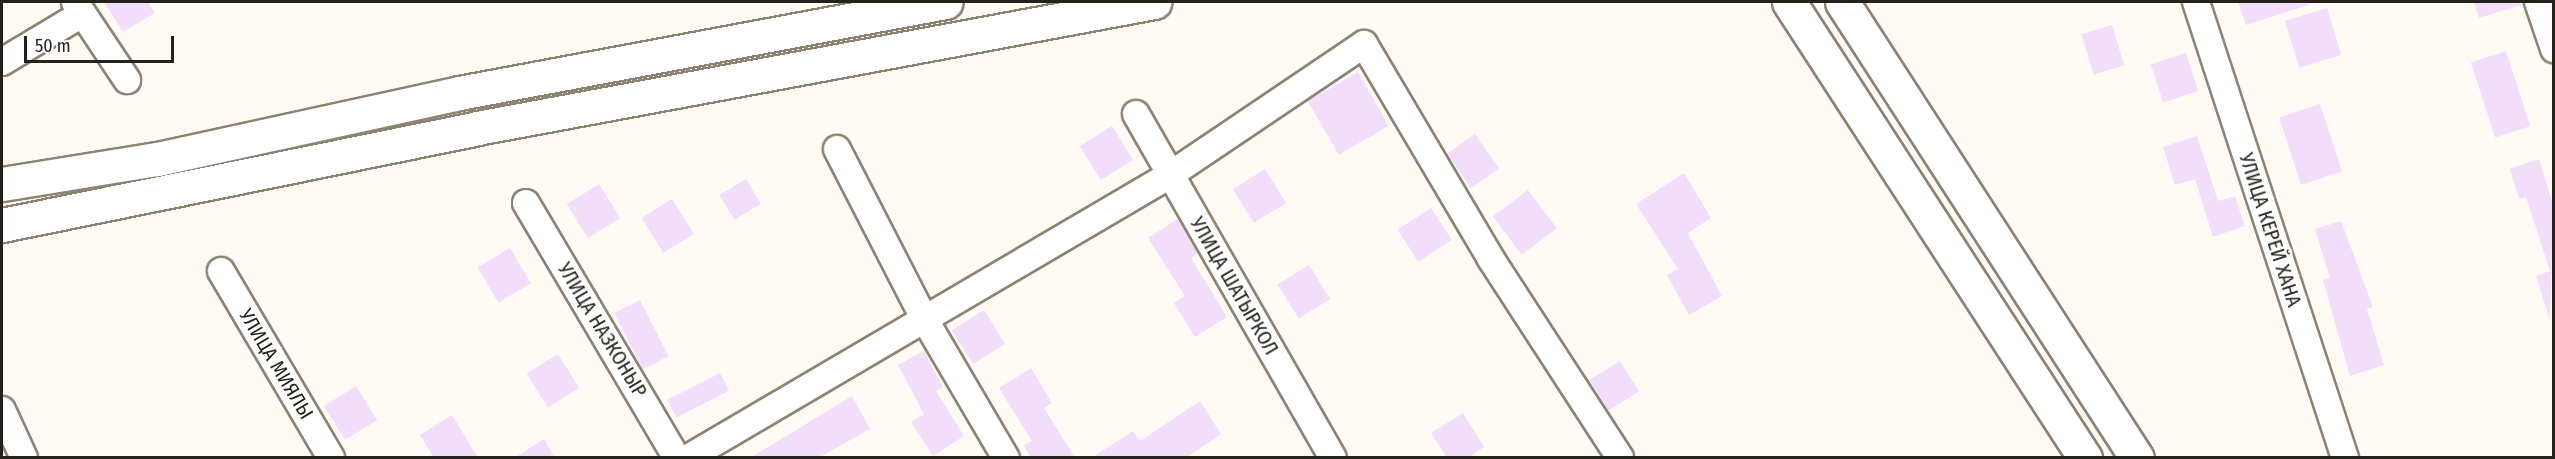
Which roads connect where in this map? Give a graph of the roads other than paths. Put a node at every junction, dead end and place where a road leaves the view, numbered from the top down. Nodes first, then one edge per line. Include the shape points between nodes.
1 (946, 2) edge
2 (1155, 2) edge
3 (1789, 2) edge
4 (1842, 2) edge
5 (2196, 2) edge
6 (2538, 2) edge
7 (79, 8) edge
8 (2553, 49) edge
9 (2, 62) edge
10 (127, 80) dead end
11 (1136, 114) dead end
12 (837, 149) dead end
13 (1170, 175) junction
14 (2, 184) edge
15 (526, 203) dead end
16 (2, 225) edge
17 (220, 271) dead end
18 (925, 320) junction
19 (2, 410) edge
20 (24, 458) edge
21 (331, 458) edge
22 (677, 458) edge
23 (688, 458) edge
24 (1006, 458) edge
25 (1333, 458) edge
26 (1620, 458) edge
27 (2085, 458) edge
28 (2137, 458) edge
29 (2345, 458) edge

1 - 14 main road via 459,93 157,159
2 - 16 main road via 477,128
3 - 27 main road
4 - 28 main road
5 - 29 street, УЛИЦА КЕРЕЙ ХАНА
6 - 8 street
7 - 9 street
7 - 10 street
11 - 13 street, УЛИЦА ШАТЫРКОЛ
12 - 18 street
13 - 18 street
13 - 25 street, УЛИЦА ШАТЫРКОЛ
13 - 26 street via 1364,44 1491,259
15 - 22 street, УЛИЦА НАЗКОНЫР
17 - 21 street, УЛИЦА МИЯЛЫ
18 - 23 street
18 - 24 street via 968,387
19 - 20 street

